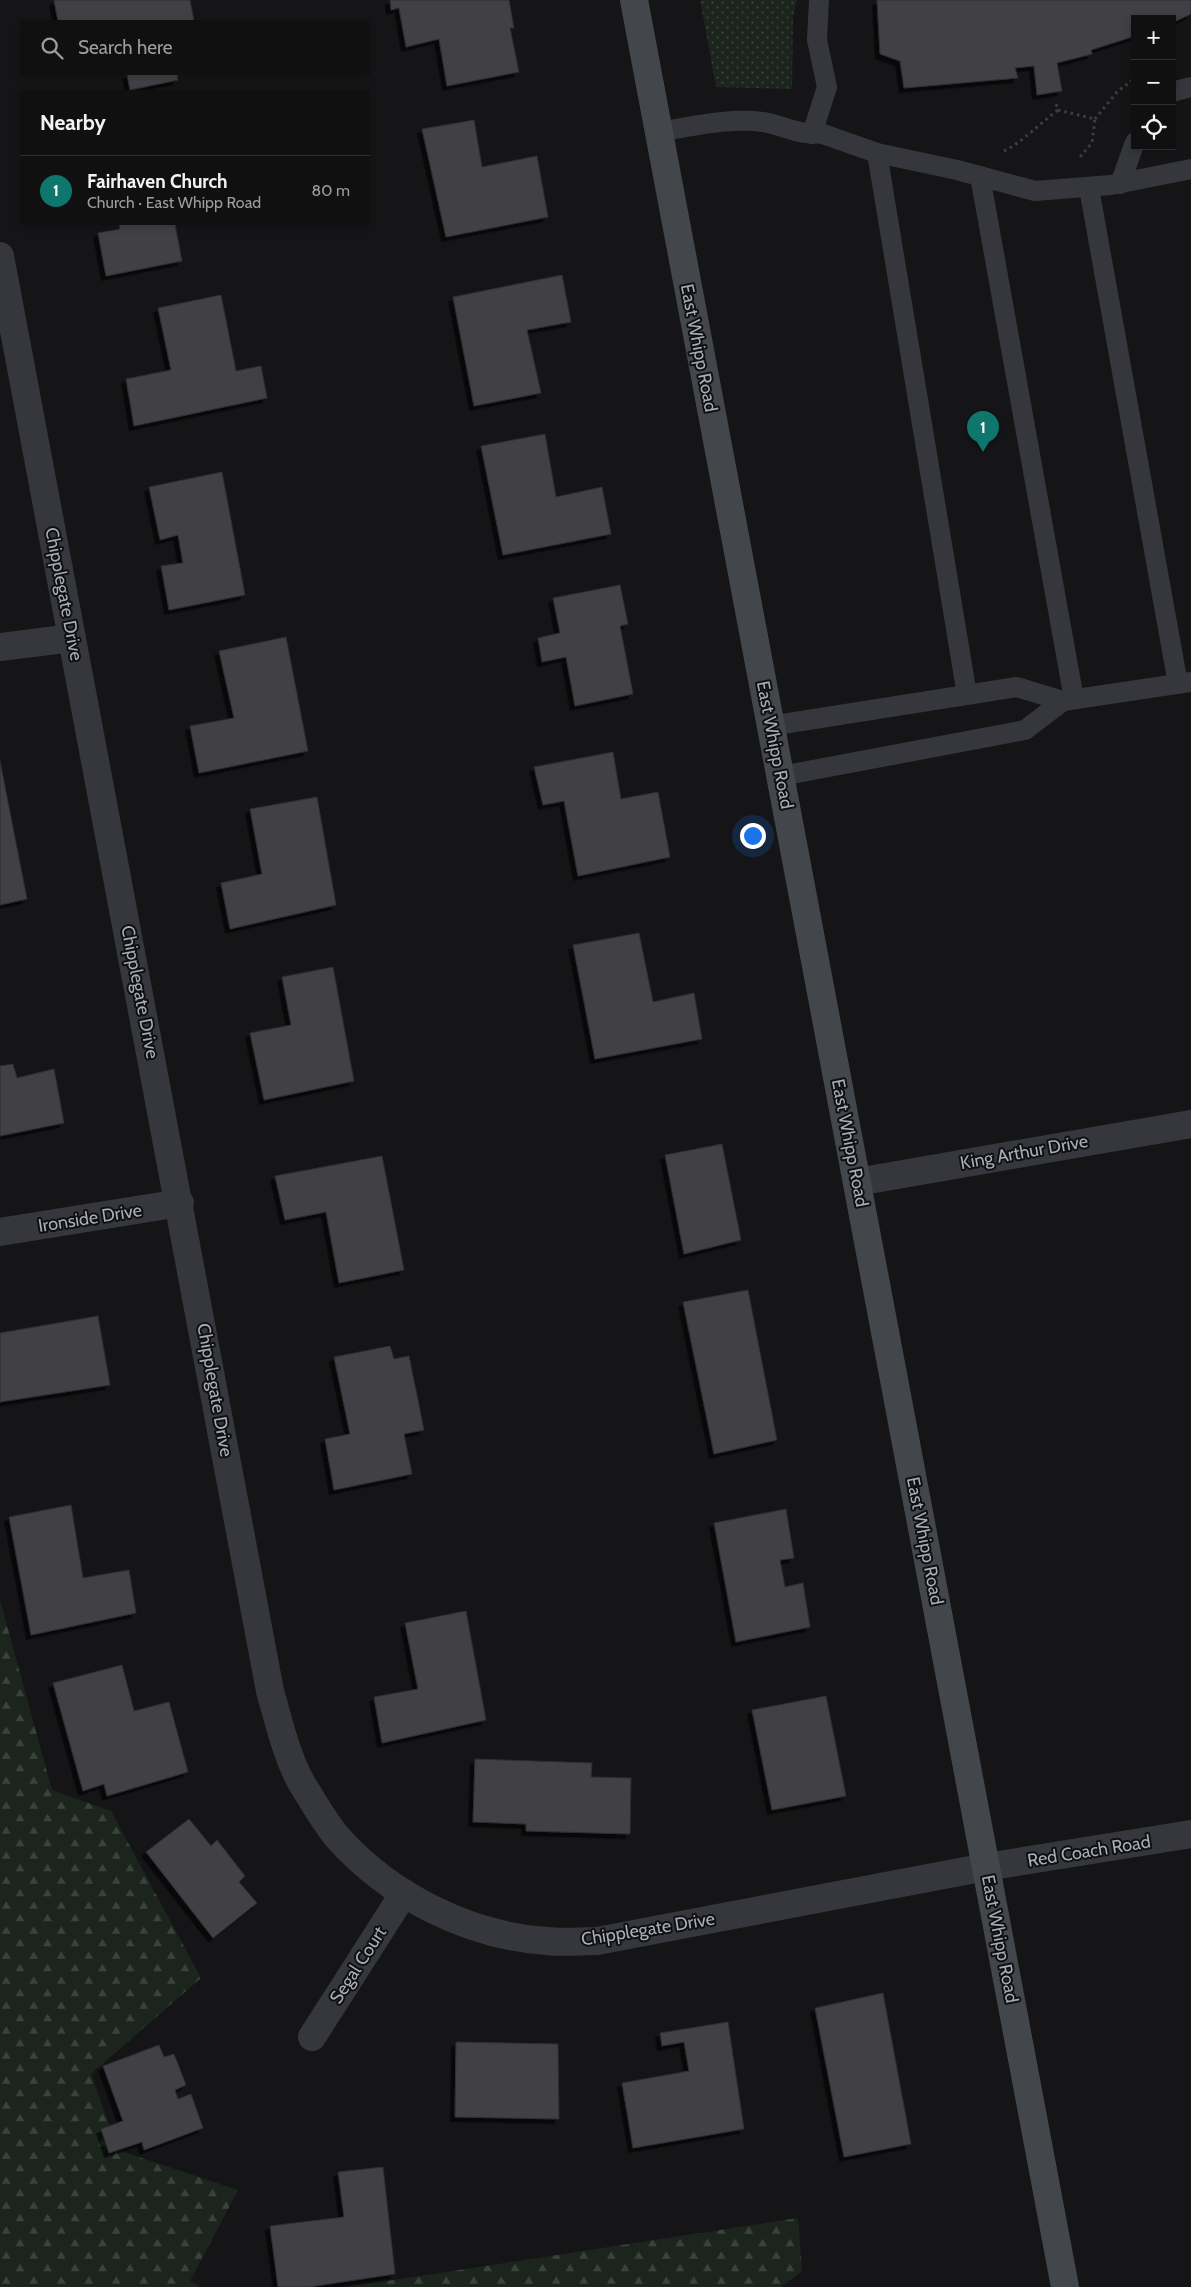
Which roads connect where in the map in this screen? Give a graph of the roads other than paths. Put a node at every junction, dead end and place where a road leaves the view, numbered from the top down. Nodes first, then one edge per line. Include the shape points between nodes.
1 (634, 0) edge
2 (819, 0) edge
3 (1191, 86) edge
4 (1176, 91) edge
5 (658, 132) junction
6 (812, 134) junction
7 (1132, 150) edge
8 (877, 153) junction
9 (1191, 171) edge
10 (980, 176) junction
11 (1120, 184) junction
12 (1089, 188) junction
13 (0, 256) edge
14 (72, 638) junction
15 (0, 647) edge
16 (1184, 683) edge
17 (966, 695) junction
18 (1069, 700) junction
19 (770, 726) junction
20 (781, 776) junction
21 (1191, 1124) edge
22 (857, 1182) junction
23 (180, 1203) junction
24 (0, 1232) edge
25 (1191, 1834) edge
26 (986, 1867) junction
27 (404, 1893) junction
28 (312, 2037) dead end
29 (1064, 2287) edge

1 - 5 main road, East Whipp Road
2 - 6 lane via 817,40 827,87
3 - 4 lane
5 - 6 lane via 712,123 762,122
5 - 19 main road, East Whipp Road
6 - 8 lane via 820,133
7 - 11 lane
8 - 10 lane
8 - 17 lane
9 - 11 lane
10 - 12 lane via 1035,191
10 - 18 lane
11 - 12 lane
12 - 16 lane
13 - 14 street, Chipplegate Drive
14 - 15 street
14 - 23 street, Chipplegate Drive
16 - 18 lane
17 - 18 lane via 1017,687
17 - 19 lane
18 - 20 lane via 1025,730
19 - 20 main road, East Whipp Road
20 - 22 main road, East Whipp Road
21 - 22 street, King Arthur Drive
22 - 26 main road, East Whipp Road
23 - 24 street, Ironside Drive
23 - 27 street, Chipplegate Drive via 270,1691 283,1738 302,1783 337,1837 371,1869
25 - 26 street, Red Coach Road
26 - 27 street, Chipplegate Drive via 597,1941 547,1942 486,1930 440,1913
26 - 29 main road, East Whipp Road
27 - 28 street, Segal Court

